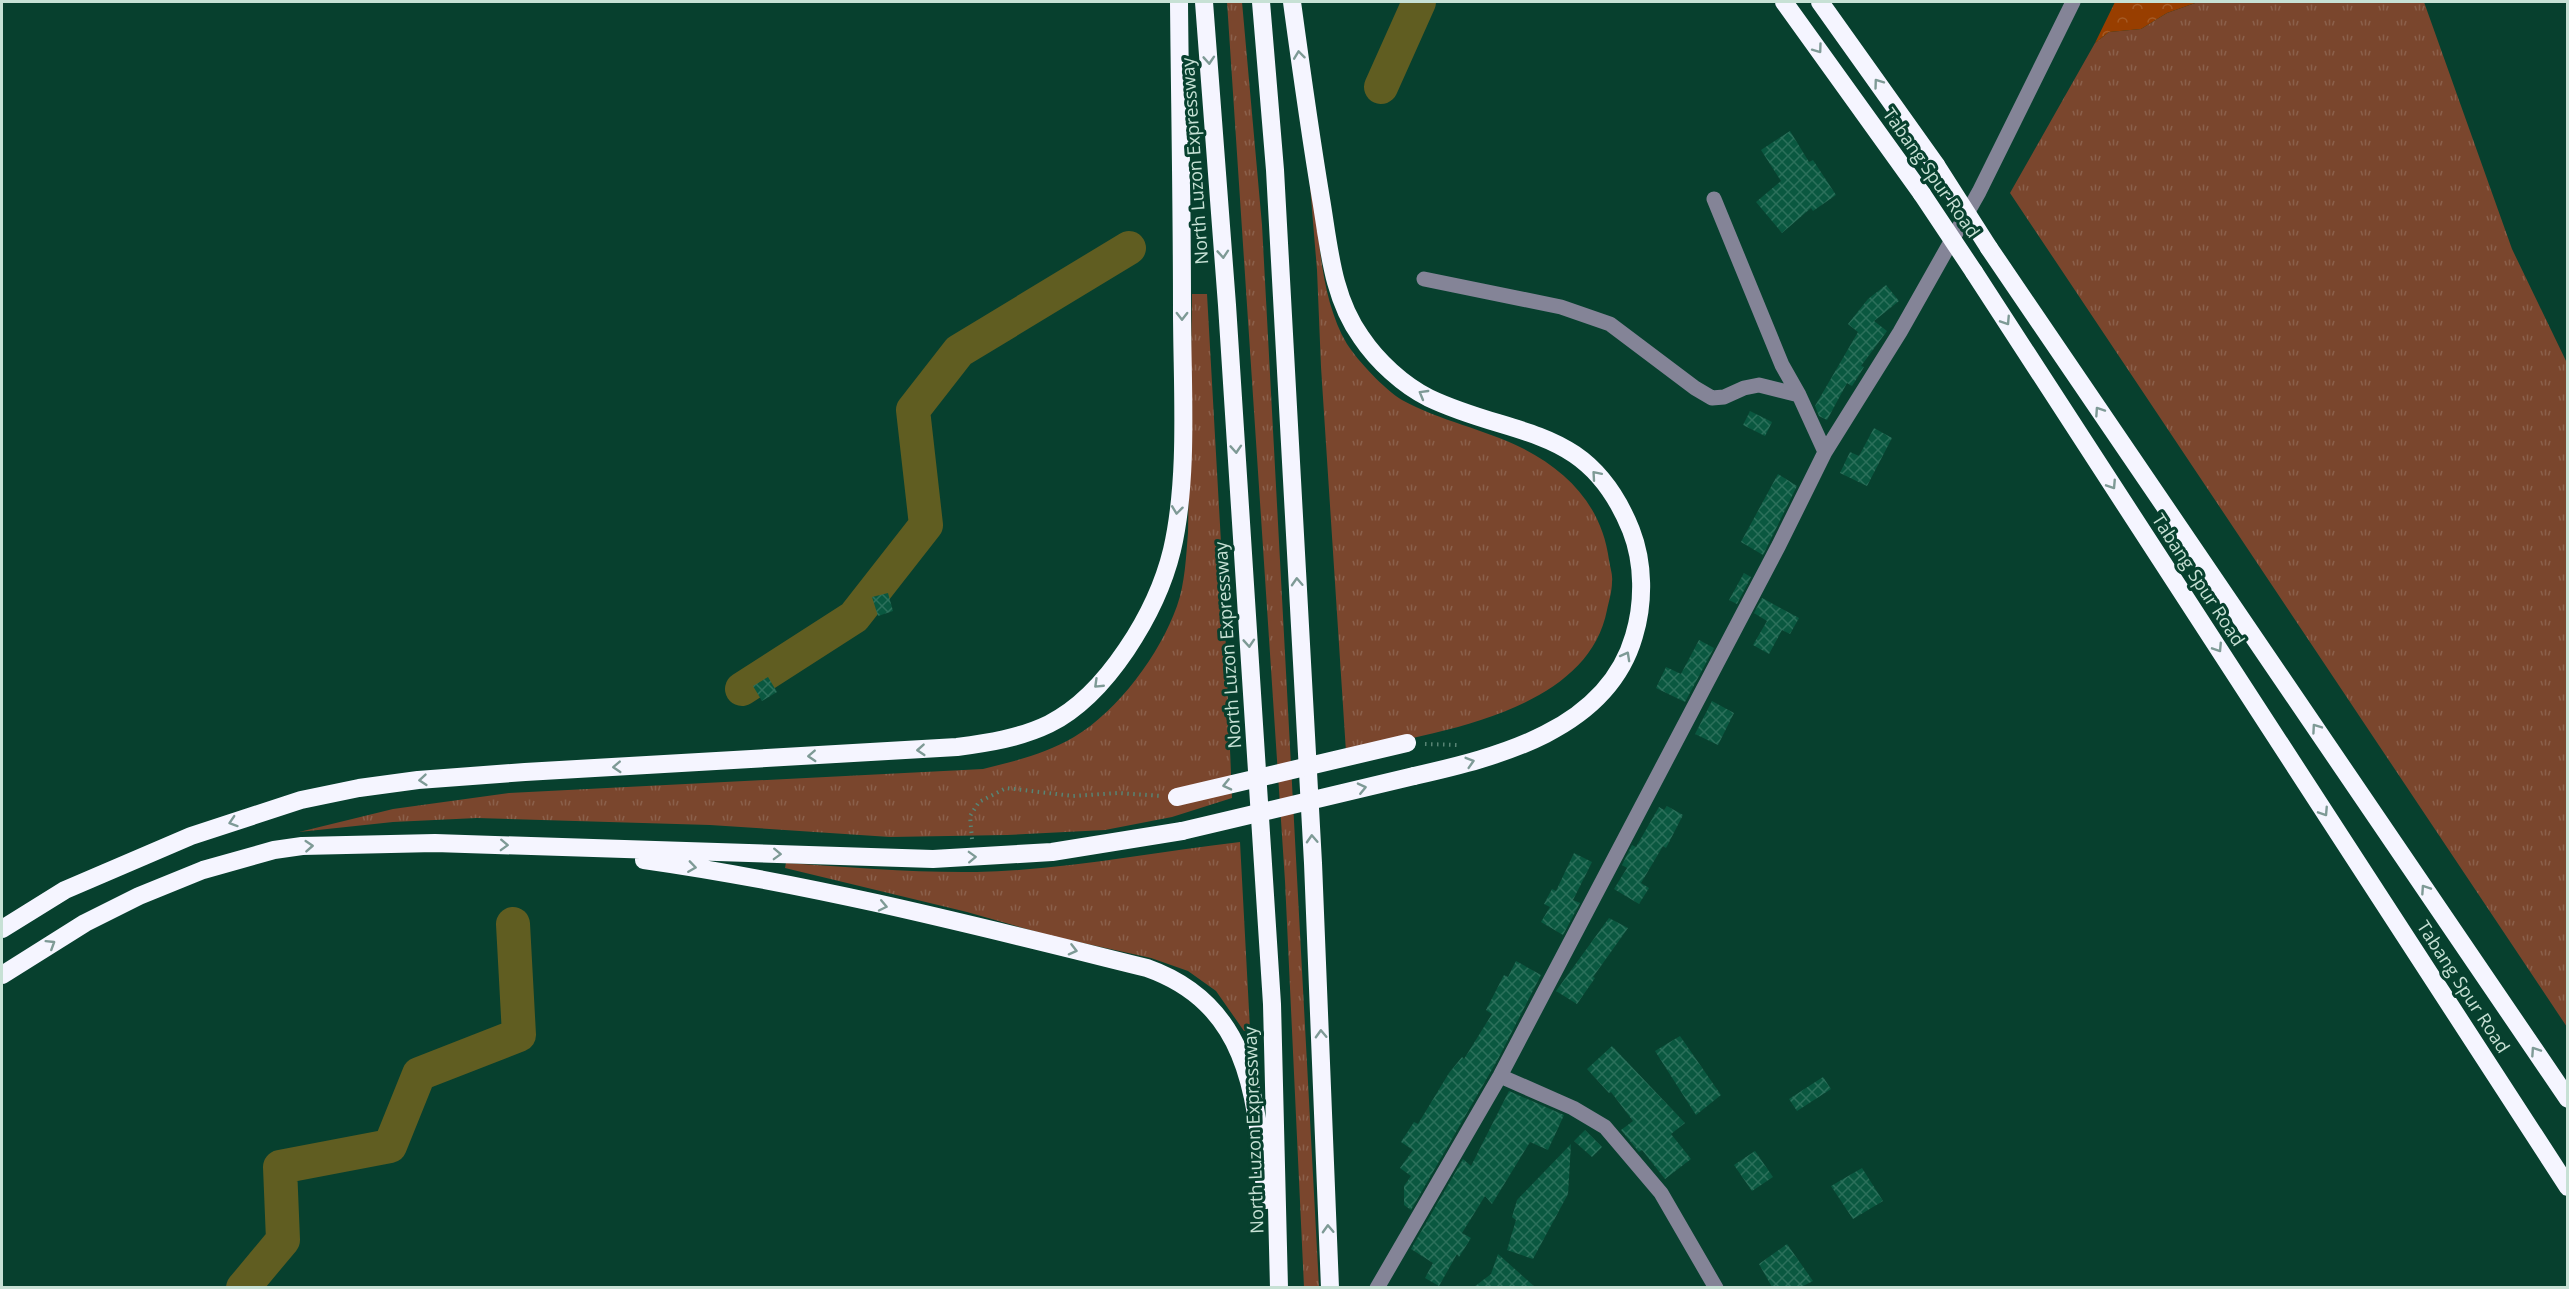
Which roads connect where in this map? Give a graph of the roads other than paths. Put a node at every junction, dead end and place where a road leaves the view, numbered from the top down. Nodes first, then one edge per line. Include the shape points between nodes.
1 (1179, 2) edge
2 (1204, 2) edge
3 (1261, 2) edge
4 (1292, 2) edge
5 (1784, 2) edge
6 (1820, 2) edge
7 (2073, 2) edge
8 (1714, 199) dead end
9 (1424, 279) dead end
10 (1799, 395) junction
11 (1825, 452) junction
12 (1407, 743) dead end
13 (1177, 797) road end
14 (550, 847) junction
15 (2, 929) edge
16 (2, 975) edge
17 (1500, 1076) junction
18 (2568, 1099) edge
19 (2568, 1187) edge
20 (1278, 1287) edge
21 (1330, 1287) edge
22 (1377, 1287) edge
23 (1716, 1287) edge

1 -> 15 highway via 1182,454 1172,550 1160,590 1120,659 1067,712 1050,723 1004,740 957,747 525,772 359,788 301,800 191,836 65,890
2 -> 20 highway, North Luzon Expressway via 1272,1004
21 -> 3 highway via 1312,851 1275,170
14 -> 4 highway, bridge via 933,859 1052,852 1182,831 1455,767 1516,748 1542,735 1586,709 1602,693 1632,646 1642,587 1635,541 1617,500 1571,451 1524,429 1427,397 1391,370 1360,337 1347,316 1333,273
5 -> 19 highway, Tabang Spur Road, bridge via 1974,272
18 -> 6 highway, Tabang Spur Road, bridge via 1936,165
7 - 11 street via 1979,192 1900,332
8 - 10 street via 1782,365
9 - 10 street via 1561,307 1610,324 1712,398 1759,385
10 - 11 street
11 - 17 street
12 -> 13 highway, bridge
16 -> 14 highway via 85,923 139,896 203,870 274,850 372,843
14 -> 20 highway via 724,871 1037,941 1147,969 1178,982 1205,1001 1226,1026 1247,1069 1258,1119
17 - 22 street
17 - 23 street via 1573,1108 1605,1127 1661,1193

